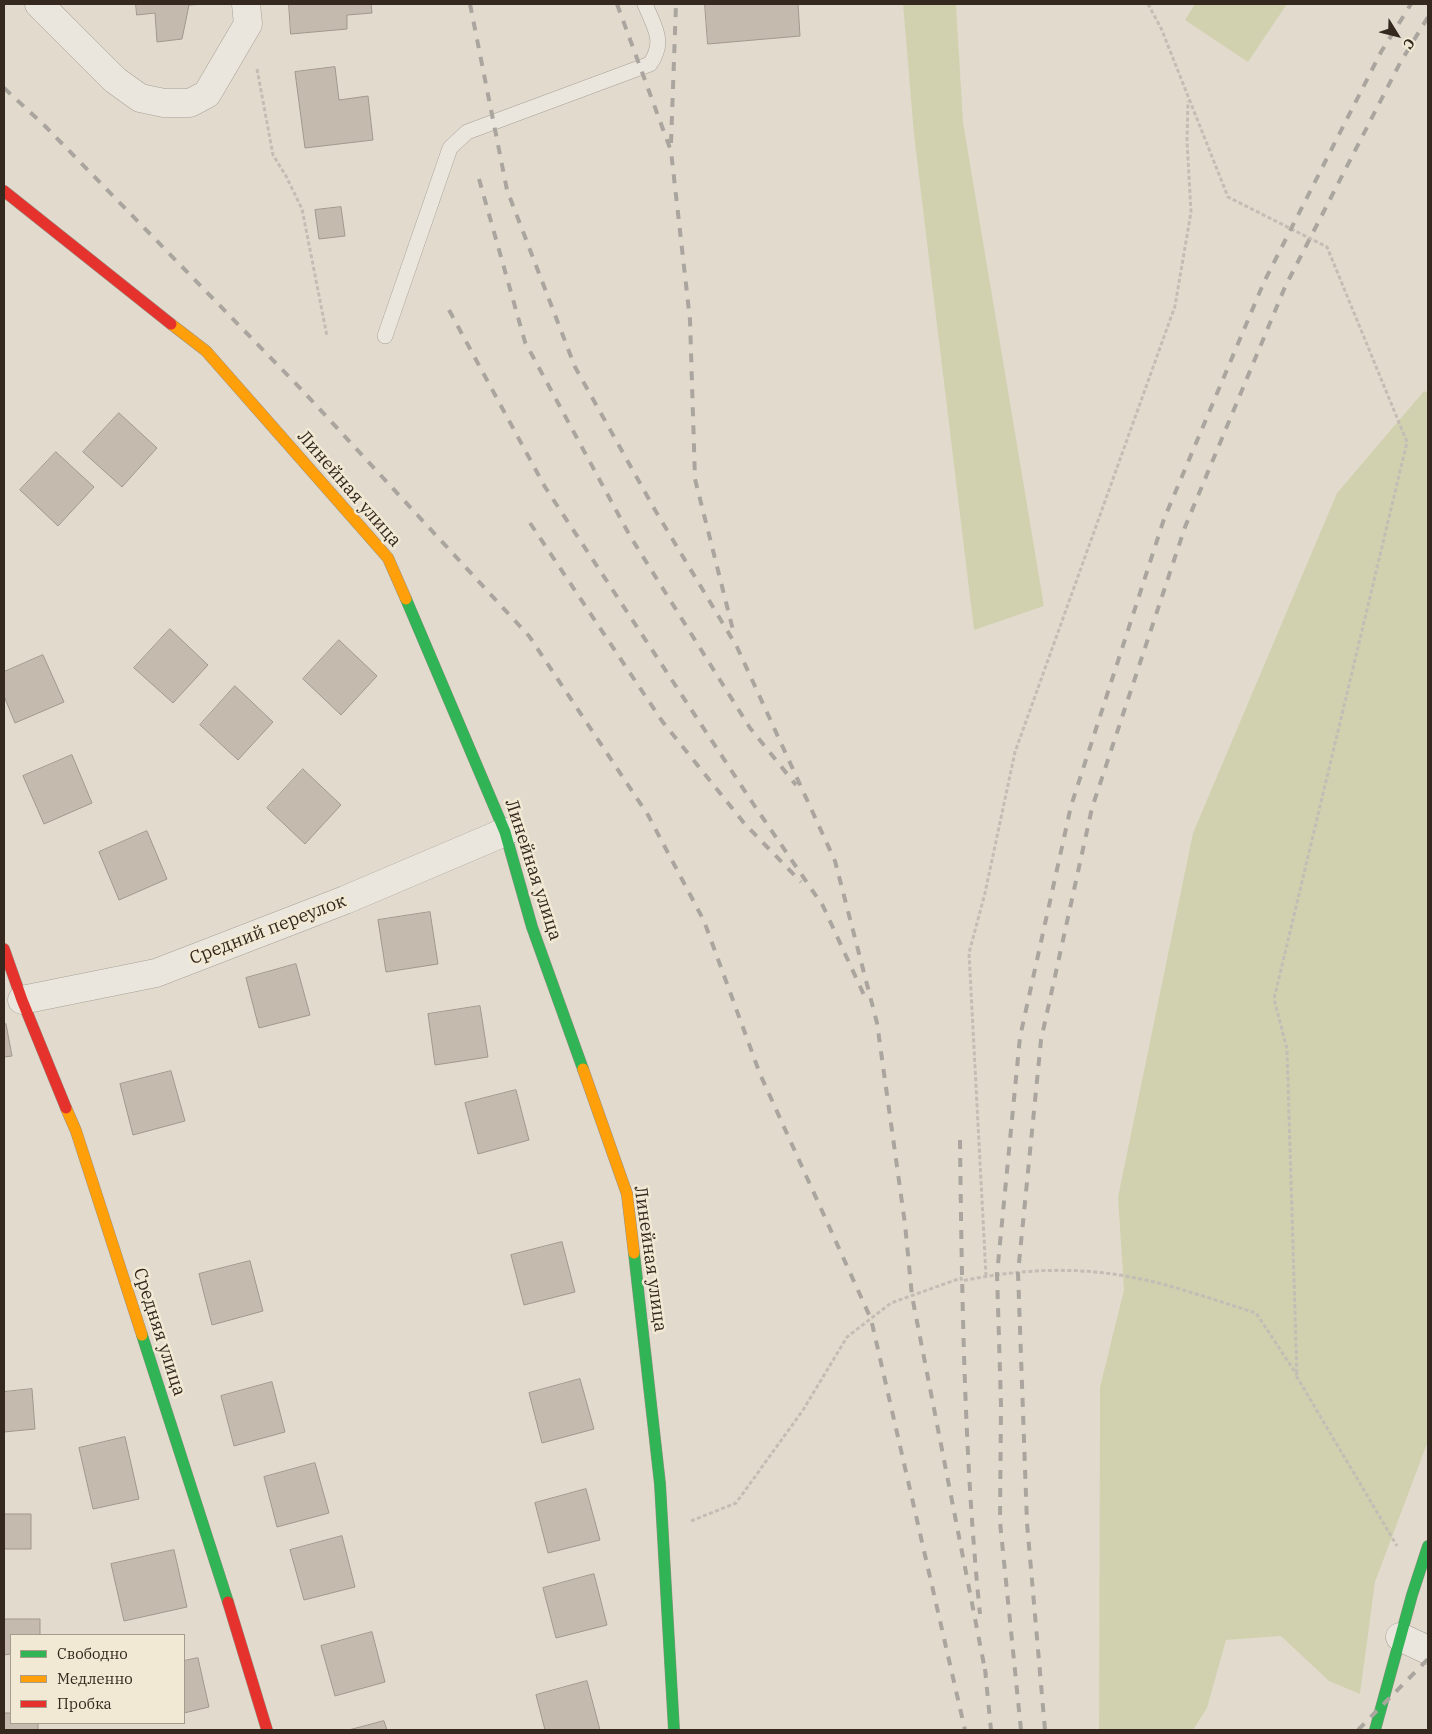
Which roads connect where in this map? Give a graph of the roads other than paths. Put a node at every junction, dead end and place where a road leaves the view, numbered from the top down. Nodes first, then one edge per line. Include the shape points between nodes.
1 (39, 4) edge
2 (645, 4) edge
3 (247, 14) edge
4 (4, 191) edge
5 (385, 336) dead end
6 (505, 832) junction
7 (4, 949) edge
8 (22, 1000) junction
9 (1428, 1546) edge
10 (1400, 1637) junction
11 (1428, 1650) edge
12 (267, 1730) edge
13 (674, 1730) edge
14 (1375, 1730) edge

1 - 3 street via 115,80 140,98 164,103 190,103 207,94
2 - 5 lane via 660,42 650,64 467,132 450,148
4 - 6 street, Линейная улица via 206,352 388,558
6 - 8 street, Средний переулок via 345,900 156,973
6 - 13 street, Линейная улица via 532,927 627,1194 659,1474
7 - 8 street, Средняя улица
8 - 12 street, Средняя улица via 76,1131
9 - 10 street
10 - 11 street
10 - 14 street

